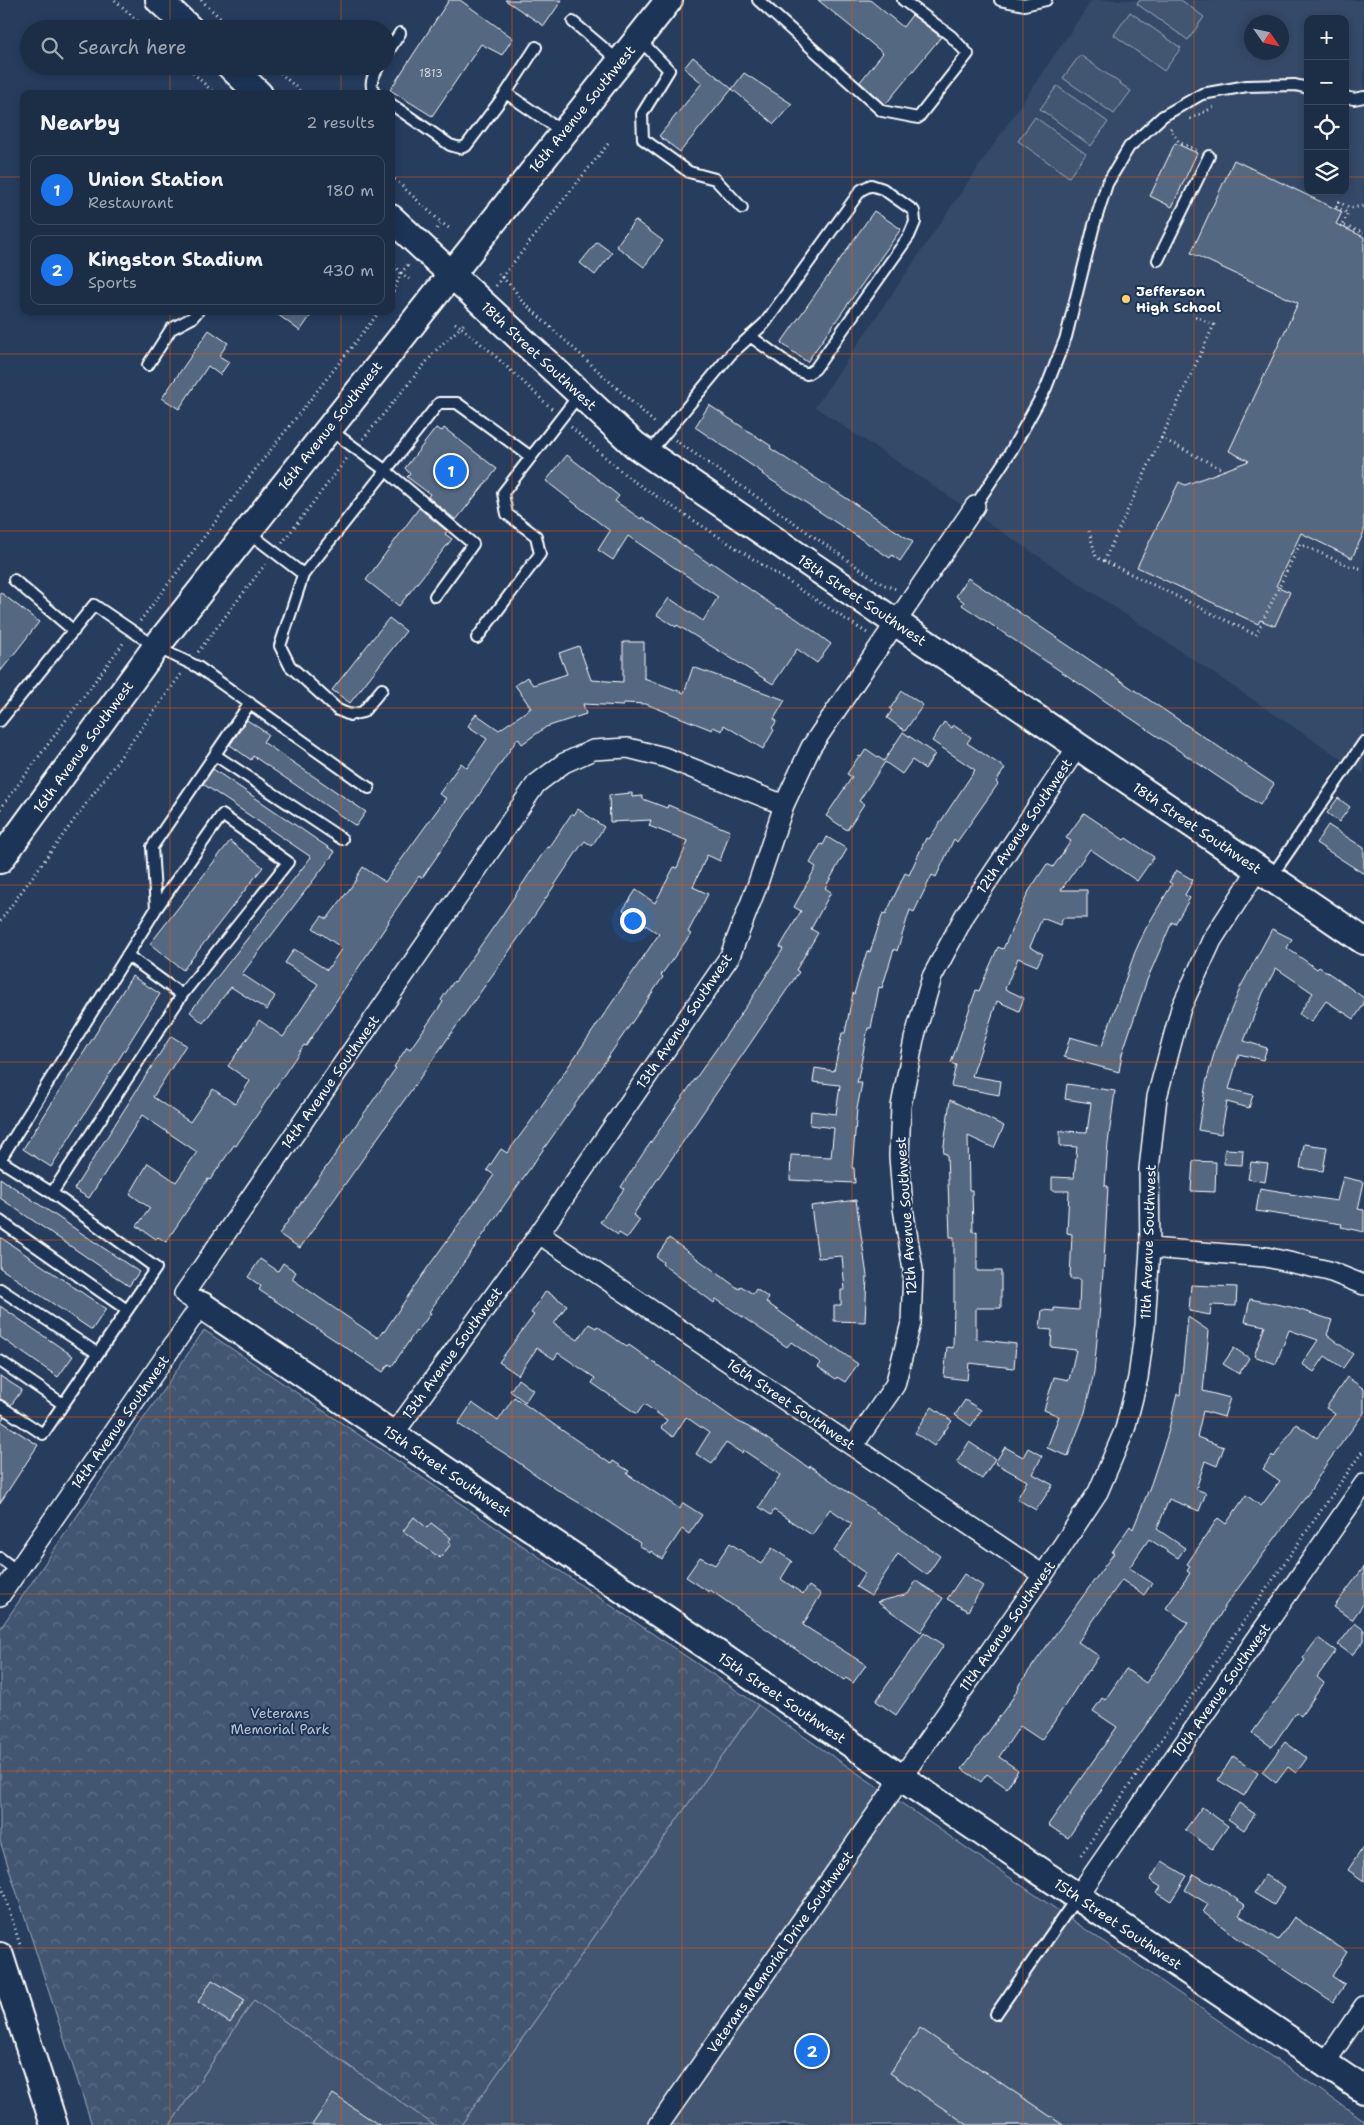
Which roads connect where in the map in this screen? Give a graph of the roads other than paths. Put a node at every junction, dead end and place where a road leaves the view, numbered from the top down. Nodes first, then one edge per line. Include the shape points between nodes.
1 (159, 0) edge
2 (669, 0) edge
3 (758, 0) edge
4 (903, 0) edge
5 (1000, 0) edge
6 (1046, 0) edge
7 (1026, 3) edge
8 (180, 20) edge
9 (573, 22) dead end
10 (400, 33) dead end
11 (638, 38) junction
12 (395, 41) edge
13 (536, 48) dead end
14 (620, 62) junction
15 (240, 75) edge
16 (374, 75) edge
17 (1304, 87) edge
18 (256, 90) edge
19 (373, 90) edge
20 (506, 93) junction
21 (1364, 97) edge
22 (1349, 98) edge
23 (395, 107) edge
24 (564, 132) junction
25 (1208, 156) road end
26 (742, 208) dead end
27 (395, 222) edge
28 (1158, 260) dead end
29 (451, 274) junction
30 (195, 315) edge
31 (750, 336) junction
32 (148, 365) dead end
33 (580, 394) junction
34 (328, 428) junction
35 (648, 454) junction
36 (531, 457) junction
37 (385, 470) junction
38 (975, 506) joint
39 (247, 531) junction
40 (303, 574) junction
41 (14, 580) dead end
42 (435, 596) dead end
43 (896, 622) junction
44 (74, 631) junction
45 (477, 638) dead end
46 (156, 647) junction
47 (382, 689) dead end
48 (250, 703) junction
49 (0, 721) edge
50 (1364, 742) edge
51 (1078, 746) junction
52 (215, 755) junction
53 (369, 788) dead end
54 (784, 805) junction
55 (342, 839) dead end
56 (0, 860) edge
57 (1264, 874) junction
58 (156, 909) junction
59 (1364, 942) edge
60 (127, 956) junction
61 (182, 995) junction
62 (0, 1160) edge
63 (52, 1193) junction
64 (0, 1221) edge
65 (539, 1234) junction
66 (1150, 1248) junction
67 (1364, 1285) edge
68 (0, 1289) edge
69 (201, 1305) junction
70 (127, 1310) junction
71 (98, 1353) junction
72 (0, 1361) edge
73 (63, 1404) junction
74 (0, 1406) edge
75 (393, 1435) junction
76 (853, 1446) junction
77 (1364, 1484) edge
78 (0, 1558) edge
79 (17, 1571) junction
80 (1043, 1575) junction
81 (0, 1596) edge
82 (901, 1779) junction
83 (1078, 1896) junction
84 (2, 1968) edge
85 (1364, 2006) edge
86 (996, 2014) dead end
87 (1325, 2063) junction
88 (1364, 2090) edge
89 (54, 2125) edge
90 (659, 2125) edge

1 - 8 street
2 - 11 street, 16th Avenue Southwest
3 - 4 lane via 882,111 918,118 968,54 951,36
5 - 7 lane
6 - 7 lane
9 - 14 lane
10 - 12 lane
11 - 14 street, 16th Avenue Southwest
11 - 26 lane via 669,70 642,114 643,139 690,172 715,179
13 - 20 lane
14 - 24 street, 16th Avenue Southwest
15 - 18 street
16 - 19 lane
17 - 38 lane via 1247,86 1202,94 1163,116 1129,147 1108,184 1094,225 1066,337 1046,388
20 - 23 lane via 466,146 460,148 450,145
20 - 24 lane
21 - 22 lane
24 - 29 street, 16th Avenue Southwest
25 - 28 lane
27 - 29 street, 18th Street Southwest
29 - 33 street, 18th Street Southwest
29 - 34 street, 16th Avenue Southwest
30 - 32 lane via 171,330
31 - 31 lane via 765,324 861,190 871,185 883,189 914,211 915,222 909,236 815,370 808,374 797,370
31 - 35 lane via 731,354
33 - 35 street, 18th Street Southwest
33 - 36 lane
34 - 37 lane
34 - 39 street, 16th Avenue Southwest
35 - 43 street, 18th Street Southwest
36 - 37 lane via 456,402 439,403
36 - 45 lane via 503,493 507,514 536,536 540,554
37 - 40 lane
37 - 42 lane via 474,544
38 - 43 street, 13th Avenue Southwest
39 - 40 lane
39 - 46 street, 16th Avenue Southwest
40 - 47 lane via 280,646 290,666 338,710 350,715 362,712
41 - 44 lane
43 - 51 street, 18th Street Southwest
43 - 54 street, 13th Avenue Southwest via 811,747
44 - 46 lane via 94,606
44 - 49 lane
46 - 48 lane via 190,663
46 - 56 street, 16th Avenue Southwest
48 - 52 lane
48 - 53 lane
50 - 57 lane
51 - 57 street, 18th Street Southwest
51 - 76 street, 12th Avenue Southwest via 965,915 932,977 914,1039 901,1106 899,1156 913,1270 911,1323 895,1385
52 - 55 lane
52 - 58 lane via 152,847
54 - 65 street, 13th Avenue Southwest via 730,956
54 - 69 street, 14th Avenue Southwest via 664,757 628,748 593,750 564,763 536,784 184,1294
57 - 59 street, 18th Street Southwest
57 - 66 street, 11th Avenue Southwest via 1212,940 1181,1008 1157,1097 1149,1169
58 - 60 lane
58 - 61 lane via 222,815 288,862
60 - 61 lane
60 - 62 lane
61 - 63 lane
62 - 63 lane
63 - 70 lane via 156,1268
64 - 70 lane
65 - 75 street, 13th Avenue Southwest
65 - 76 street, 16th Street Southwest
66 - 67 street via 1266,1257 1329,1271
66 - 80 street, 11th Avenue Southwest via 1144,1335 1138,1378 1125,1429 1098,1492
68 - 71 lane
69 - 75 street, 15th Street Southwest
69 - 79 street, 14th Avenue Southwest
70 - 71 lane
71 - 73 lane
72 - 73 lane
73 - 74 lane via 43,1434
75 - 82 street, 15th Street Southwest
76 - 80 street, 16th Street Southwest
77 - 83 street, 10th Avenue Southwest
78 - 79 lane
79 - 81 street, 14th Avenue Southwest
80 - 82 street, 11th Avenue Southwest
82 - 83 street, 15th Street Southwest
82 - 90 street, Veterans Memorial Drive Southwest
83 - 86 lane
83 - 87 street, 15th Street Southwest
84 - 89 street
85 - 87 street
87 - 88 street, 15th Street Southwest

